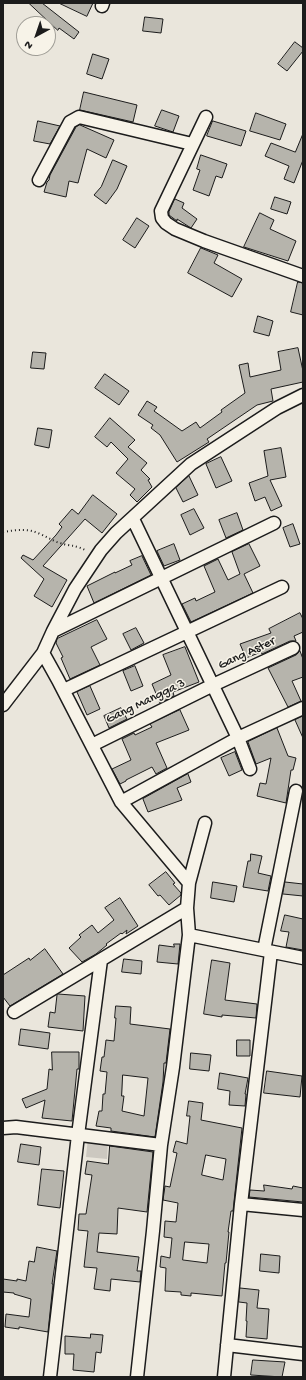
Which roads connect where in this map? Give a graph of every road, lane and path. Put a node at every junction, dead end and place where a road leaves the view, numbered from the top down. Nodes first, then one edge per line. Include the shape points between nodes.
1 (206, 117) dead end
2 (192, 144) junction
3 (39, 180) dead end
4 (303, 276) edge
5 (303, 396) edge
6 (133, 519) junction
7 (274, 523) dead end
8 (3, 532) edge
9 (96, 557) junction
10 (161, 578) junction
11 (282, 587) dead end
12 (53, 631) junction
13 (187, 632) junction
14 (294, 648) dead end
15 (43, 653) junction
16 (213, 685) junction
17 (64, 690) junction
18 (3, 704) edge
19 (303, 708) edge
20 (238, 738) junction
21 (92, 744) junction
22 (250, 769) dead end
23 (296, 791) dead end
24 (121, 802) junction
25 (205, 823) dead end
26 (189, 883) junction
27 (187, 908) junction
28 (189, 935) junction
29 (267, 951) junction
30 (303, 958) edge
31 (101, 960) junction
32 (14, 1012) dead end
33 (3, 1128) edge
34 (78, 1135) junction
35 (161, 1145) junction
36 (241, 1204) junction
37 (303, 1210) edge
38 (227, 1345) junction
39 (303, 1354) edge
40 (50, 1377) edge
41 (137, 1377) edge
42 (224, 1377) edge

1 - 2 street
2 - 3 street via 79,117 70,122
2 - 4 street via 161,211 166,223 204,242
5 - 6 street via 277,408 191,464
6 - 9 street via 116,533
6 - 10 street
7 - 10 street
8 - 9 path via 20,529 35,531 62,544 78,546
9 - 12 street
10 - 12 street
10 - 13 street
11 - 13 street
12 - 15 street
13 - 16 street
13 - 17 street
14 - 16 street, Gang Aster
15 - 17 street
15 - 18 street
16 - 20 street
16 - 21 street, Gang Mangga 3
17 - 21 street
19 - 20 street
20 - 22 street
20 - 24 street
21 - 24 street
23 - 29 street
24 - 26 street
25 - 26 street
26 - 27 street
27 - 28 street
27 - 31 street
28 - 29 street
28 - 35 street
29 - 30 street
29 - 36 street
31 - 32 street
31 - 34 street
33 - 34 street
34 - 35 street
34 - 40 street
35 - 41 street
36 - 37 street
36 - 38 street
38 - 39 street
38 - 42 street

